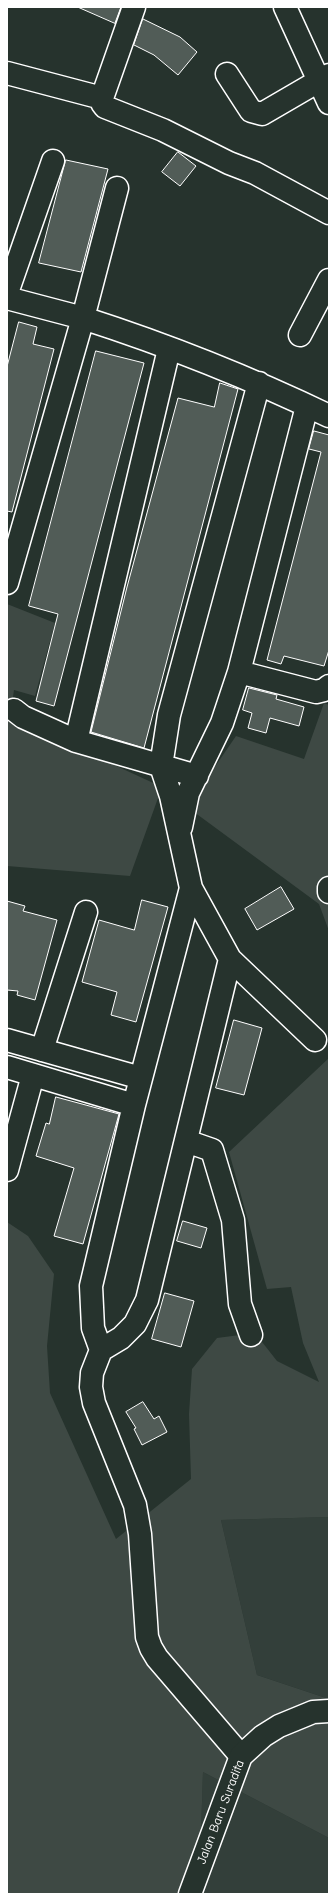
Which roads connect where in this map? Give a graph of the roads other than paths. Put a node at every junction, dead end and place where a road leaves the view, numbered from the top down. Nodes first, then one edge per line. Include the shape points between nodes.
1 (134, 7) edge
2 (285, 7) edge
3 (7, 73) edge
4 (227, 74) dead end
5 (324, 77) edge
6 (102, 98) junction
7 (329, 102) edge
8 (53, 161) dead end
9 (117, 188) dead end
10 (329, 213) edge
11 (329, 280) edge
12 (7, 293) edge
13 (7, 298) edge
14 (83, 318) junction
15 (300, 335) dead end
16 (169, 349) junction
17 (259, 383) junction
18 (307, 406) junction
19 (329, 416) edge
20 (7, 583) edge
21 (239, 672) junction
22 (329, 686) edge
23 (14, 710) dead end
24 (76, 741) junction
25 (161, 766) junction
26 (197, 776) junction
27 (180, 836) junction
28 (191, 888) junction
29 (329, 888) edge
30 (329, 892) edge
31 (86, 912) dead end
32 (230, 959) junction
33 (7, 1040) edge
34 (315, 1040) dead end
35 (42, 1050) junction
36 (7, 1067) edge
37 (33, 1075) junction
38 (141, 1078) junction
39 (134, 1105) junction
40 (186, 1141) junction
41 (7, 1170) edge
42 (251, 1335) dead end
43 (101, 1350) junction
44 (329, 1711) edge
45 (241, 1756) junction
46 (190, 1894) edge

1 - 6 street
2 - 5 street
3 - 6 street
4 - 5 street via 251,111 262,114
5 - 7 street
6 - 10 street via 105,107 163,130 255,173
8 - 12 street
9 - 14 street
11 - 15 street
13 - 14 street
14 - 16 street
14 - 20 street
16 - 17 street
16 - 24 street
17 - 18 street
17 - 25 street via 169,715
18 - 19 street
18 - 21 street
21 - 22 street via 316,692
21 - 26 street via 222,723
23 - 24 street via 23,717
24 - 25 street
25 - 26 street
25 - 27 street
26 - 27 street via 188,793
27 - 28 street
28 - 32 street
28 - 38 street
29 - 30 street
31 - 35 street
32 - 34 street
32 - 40 street
33 - 35 street
35 - 38 street
36 - 37 street
37 - 39 street
37 - 41 street
38 - 39 street
39 - 43 street via 91,1286 93,1328
40 - 42 street via 212,1150 234,1220 240,1304
40 - 43 street via 147,1300 135,1324 121,1338
43 - 45 street via 92,1373 91,1387 94,1403 135,1505 150,1648
44 - 45 street, Jalan Baru Suradita via 313,1712 279,1726 263,1736
45 - 46 street, Jalan Baru Suradita

